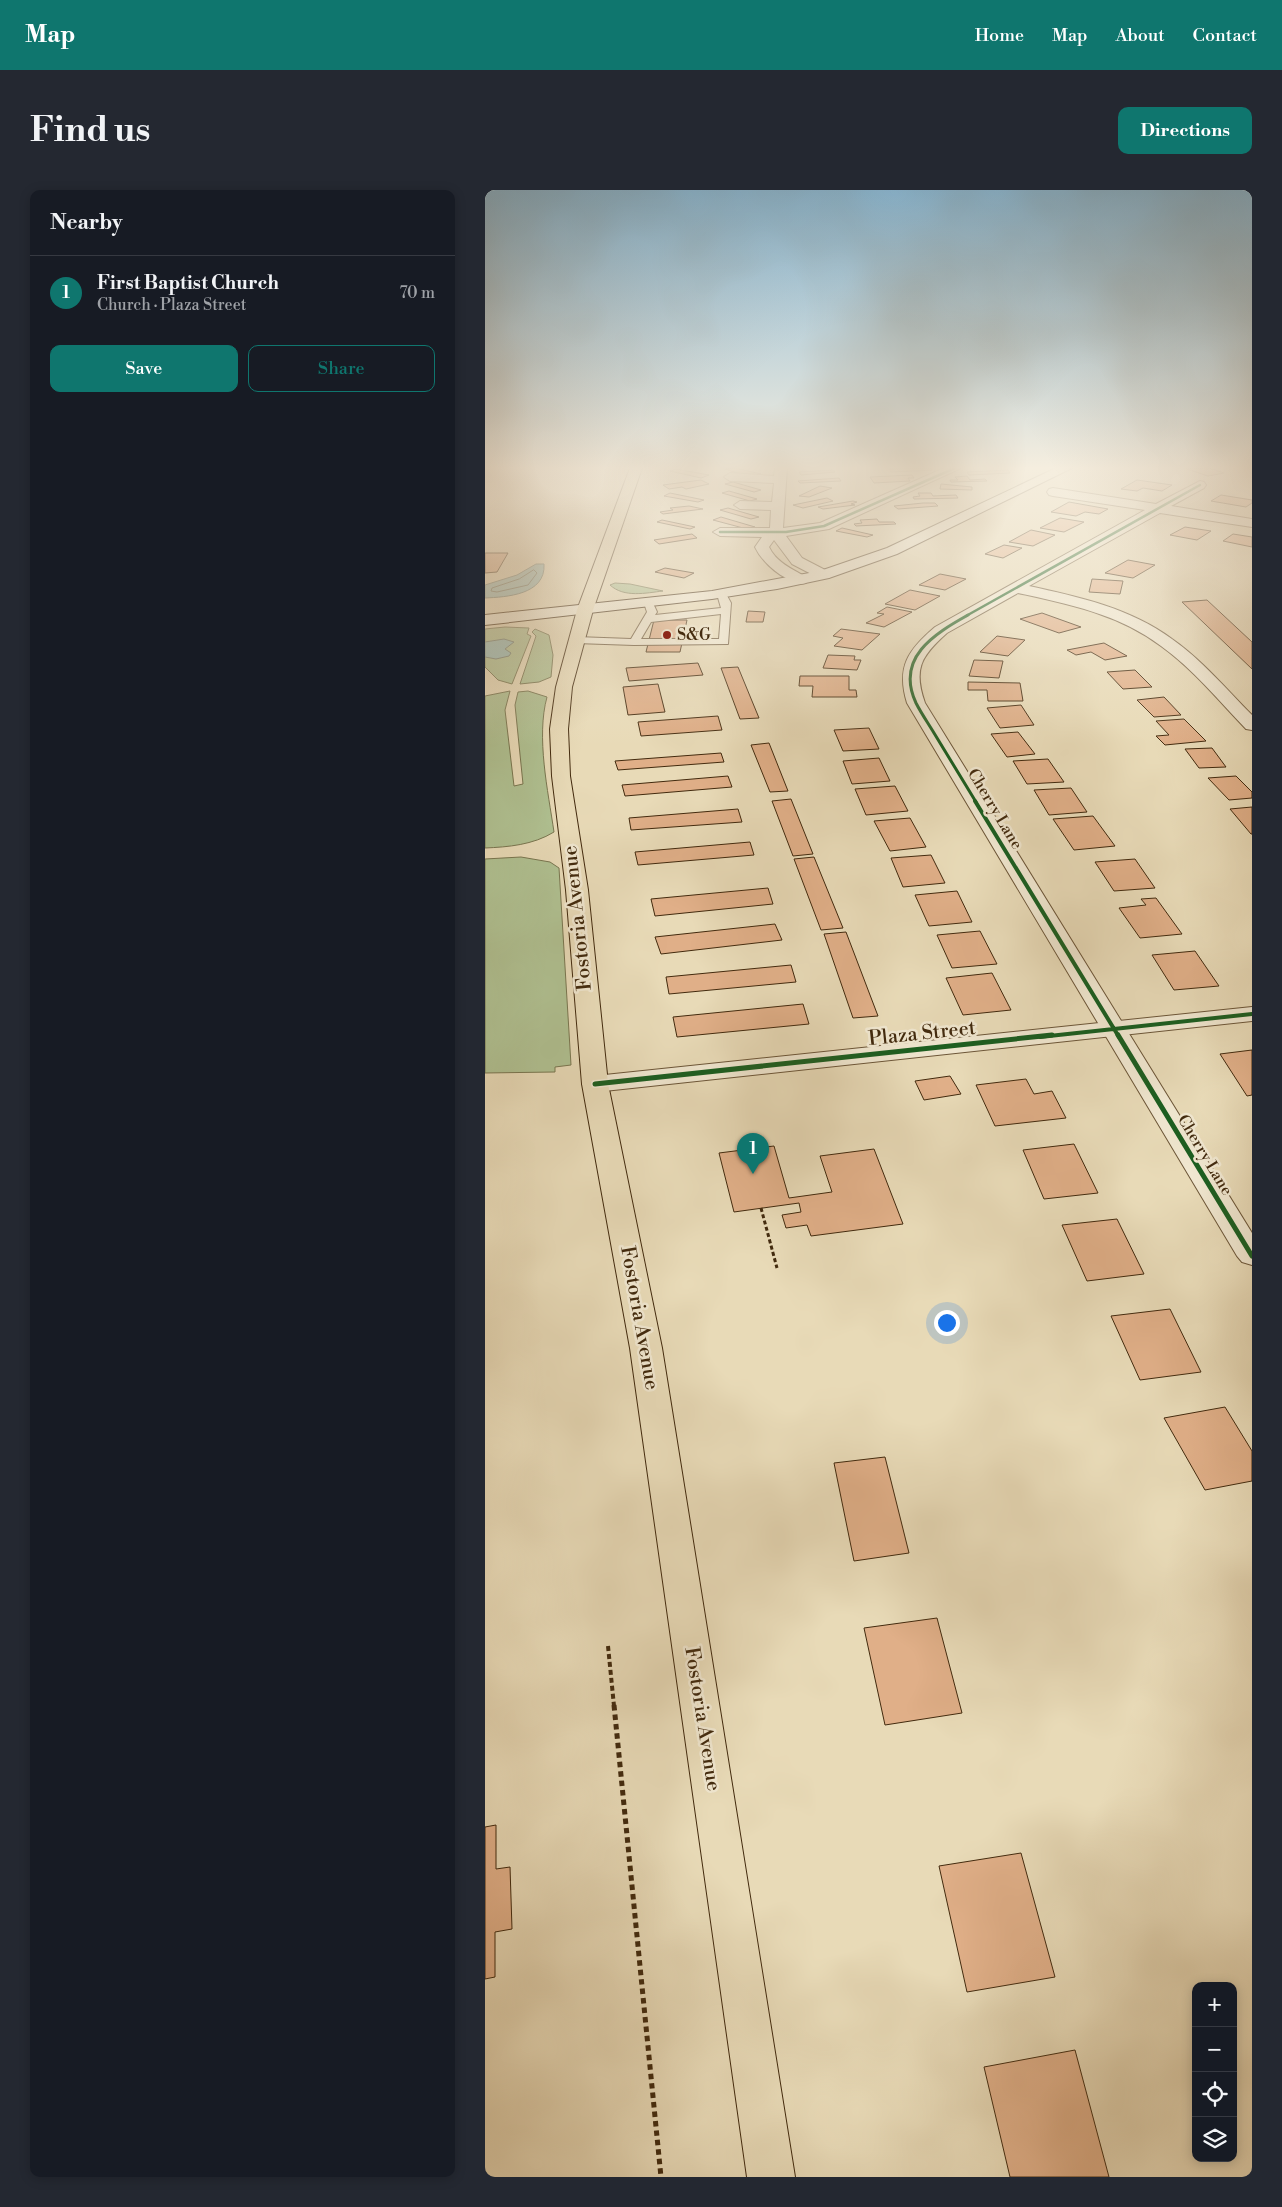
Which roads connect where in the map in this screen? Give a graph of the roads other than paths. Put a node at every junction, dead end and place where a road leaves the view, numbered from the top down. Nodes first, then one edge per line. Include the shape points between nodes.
1 (603, 561) edge
2 (771, 561) edge
3 (797, 561) edge
4 (864, 561) edge
5 (1064, 561) edge
6 (824, 575) junction
7 (801, 580) junction
8 (1015, 588) junction
9 (722, 594) junction
10 (649, 603) junction
11 (585, 610) junction
12 (726, 610) junction
13 (648, 619) junction
14 (485, 620) edge
15 (576, 640) junction
16 (634, 642) junction
17 (1252, 726) edge
18 (1252, 1014) edge
19 (1114, 1029) junction
20 (595, 1084) junction
21 (1252, 1256) edge
22 (771, 2177) edge

1 - 11 main road, Fostoria Avenue
2 - 7 street
3 - 6 street
4 - 6 street
5 - 8 street, Cherry Lane
6 - 7 street
7 - 9 street
8 - 17 street via 1108,612 1154,633 1176,650
8 - 19 street, Cherry Lane via 941,630 919,651 909,674 911,693
9 - 10 street
9 - 12 lane
10 - 11 street
10 - 13 lane via 652,612
11 - 14 street
11 - 15 main road, Fostoria Avenue
12 - 13 lane
12 - 16 lane via 724,642
13 - 16 lane
15 - 16 lane
15 - 20 main road, Fostoria Avenue via 564,687 559,729 562,784 577,890
18 - 19 street, Plaza Street
19 - 20 street, Plaza Street
19 - 21 street, Cherry Lane
20 - 22 main road, Fostoria Avenue via 646,1348

